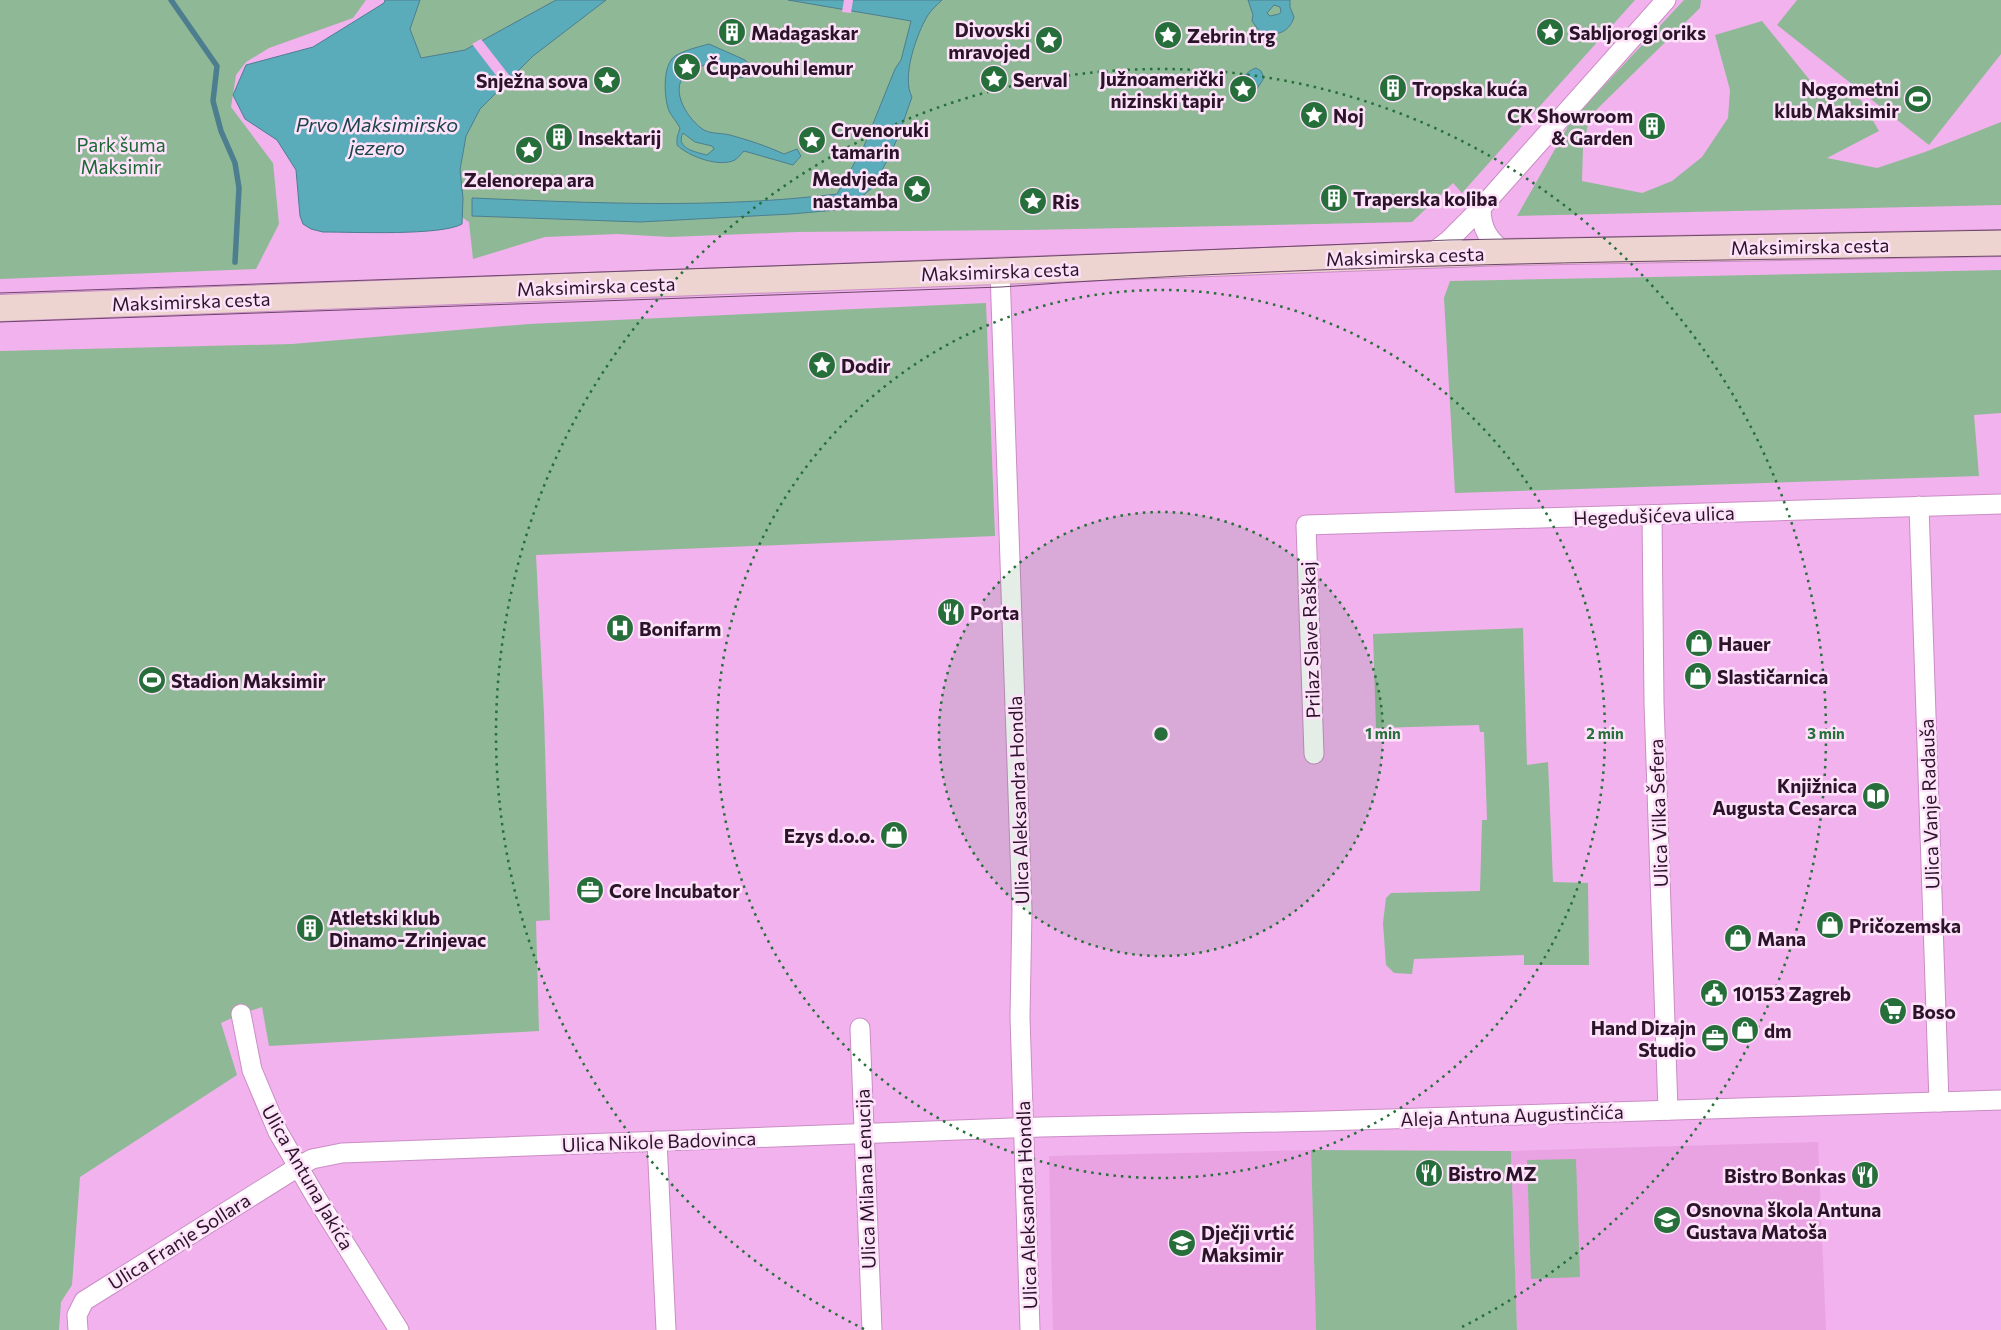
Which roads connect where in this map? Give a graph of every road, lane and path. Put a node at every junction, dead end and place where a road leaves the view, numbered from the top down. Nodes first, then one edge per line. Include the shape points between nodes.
1 (1666, 0) edge
2 (1481, 208) junction
3 (2001, 243) edge
4 (1505, 252) junction
5 (1428, 256) junction
6 (1000, 271) junction
7 (0, 308) edge
8 (2001, 504) edge
9 (1919, 506) junction
10 (1652, 515) junction
11 (1306, 525) joint
12 (1314, 754) dead end
13 (241, 1014) dead end
14 (860, 1028) dead end
15 (2001, 1100) edge
16 (1939, 1102) junction
17 (1668, 1110) junction
18 (1024, 1127) junction
19 (863, 1133) junction
20 (657, 1141) junction
21 (298, 1167) junction
22 (77, 1328) edge
23 (399, 1330) edge
24 (666, 1330) edge
25 (872, 1330) edge
26 (1030, 1330) edge

1 - 2 street
2 - 4 street via 1482,224 1489,239
2 - 5 street
3 - 4 main road, Maksimirska cesta
4 - 5 main road, Maksimirska cesta
5 - 6 main road, Maksimirska cesta
6 - 7 main road, Maksimirska cesta
6 - 18 street, Ulica Aleksandra Hondla via 1022,910 1020,1017
8 - 9 street, Hegedušićeva ulica
9 - 10 street, Hegedušićeva ulica
9 - 16 street, Ulica Vanje Radauša
10 - 11 street, Hegedušićeva ulica
10 - 17 street, Ulica Vilka Šefera via 1654,703
11 - 12 street, Prilaz Slave Raškaj
13 - 21 street, Ulica Antuna Jakića via 252,1070 278,1132
14 - 19 street, Ulica Milana Lenucija
15 - 16 street, Aleja Antuna Augustinčića
16 - 17 street, Aleja Antuna Augustinčića
17 - 18 street, Aleja Antuna Augustinčića
18 - 19 street, Ulica Nikole Badovinca
18 - 26 street, Ulica Aleksandra Hondla
19 - 20 street, Ulica Nikole Badovinca
19 - 25 street, Ulica Milana Lenucija
20 - 21 street, Ulica Nikole Badovinca via 342,1153 312,1159
20 - 24 street
21 - 22 street, Ulica Franje Sollara via 84,1301 77,1315
21 - 23 street, Ulica Antuna Jakića

